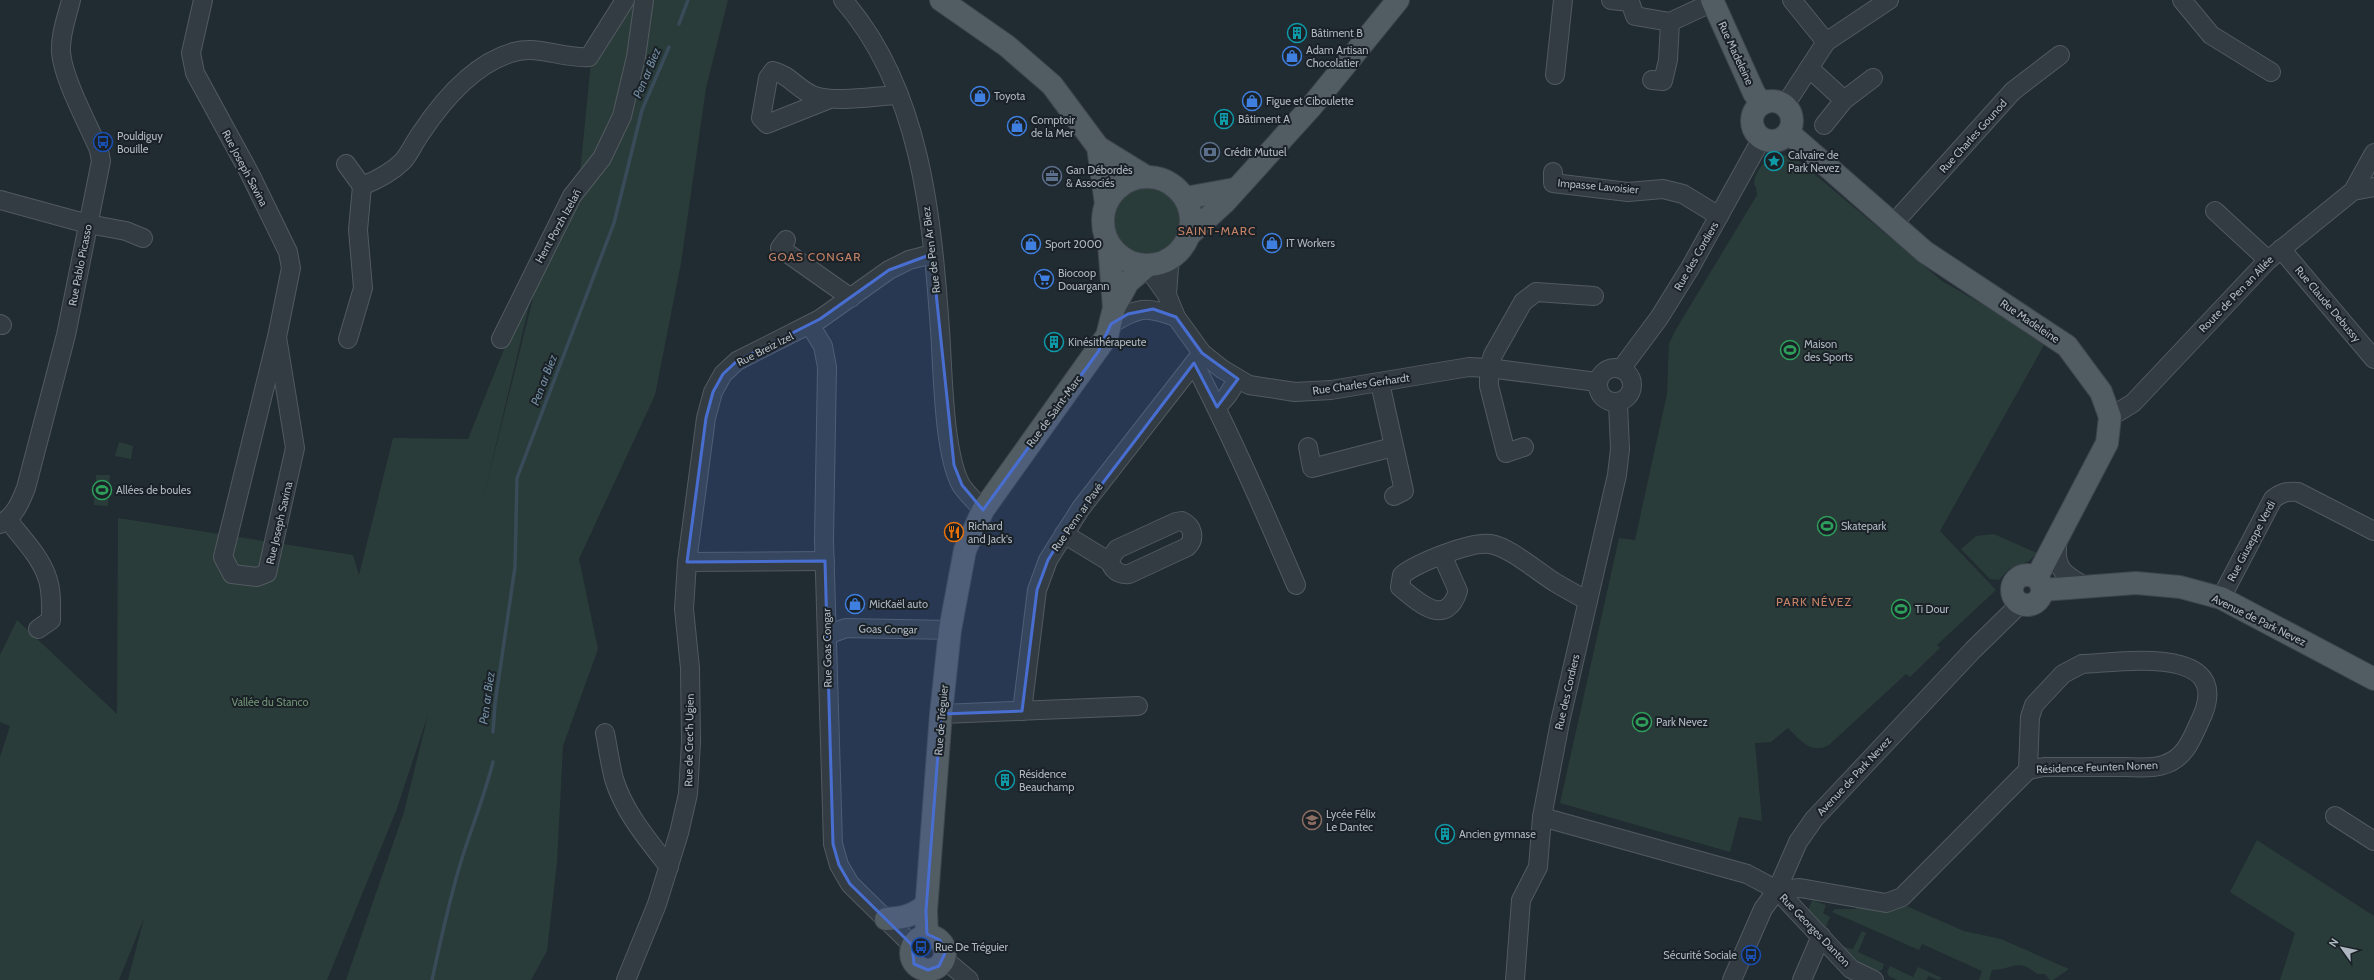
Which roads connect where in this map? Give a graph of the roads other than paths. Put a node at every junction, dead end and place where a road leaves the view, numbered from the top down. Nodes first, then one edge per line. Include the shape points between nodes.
1 (72, 0) edge
2 (203, 0) edge
3 (625, 0) edge
4 (644, 0) edge
5 (844, 0) edge
6 (941, 0) edge
7 (1398, 0) edge
8 (1563, 0) edge
9 (1611, 0) edge
10 (1792, 0) edge
11 (1889, 0) edge
12 (2182, 0) edge
13 (1712, 1) edge
14 (1670, 22) junction
15 (1826, 42) junction
16 (2060, 55) dead end
17 (1810, 68) junction
18 (2272, 72) dead end
19 (1555, 75) dead end
20 (1873, 78) dead end
21 (1652, 80) dead end
22 (899, 95) junction
23 (830, 99) dead end
24 (1844, 100) junction
25 (1762, 104) junction
26 (1785, 105) junction
27 (1824, 125) dead end
28 (1789, 133) junction
29 (1762, 138) junction
30 (1098, 146) junction
31 (2374, 153) edge
32 (346, 164) dead end
33 (1553, 172) dead end
34 (1145, 176) junction
35 (362, 186) junction
36 (2374, 187) edge
37 (1235, 189) junction
38 (2353, 191) junction
39 (1185, 198) junction
40 (0, 200) edge
41 (1106, 204) junction
42 (2215, 211) dead end
43 (1719, 216) junction
44 (88, 224) junction
45 (1893, 224) junction
46 (1188, 236) junction
47 (143, 238) dead end
48 (786, 240) dead end
49 (1109, 244) junction
50 (932, 254) junction
51 (2275, 255) junction
52 (1172, 257) junction
53 (1148, 265) junction
54 (1168, 294) junction
55 (1594, 296) dead end
56 (851, 298) junction
57 (1112, 316) junction
58 (1176, 317) junction
59 (810, 324) junction
60 (277, 337) junction
61 (348, 339) dead end
62 (501, 339) dead end
63 (1198, 358) junction
64 (2374, 360) edge
65 (1489, 368) junction
66 (1621, 369) junction
67 (1238, 379) junction
68 (1598, 382) junction
69 (1380, 383) junction
70 (1618, 403) junction
71 (1217, 408) junction
72 (2110, 418) junction
73 (1308, 447) dead end
74 (1393, 447) junction
75 (1524, 447) dead end
76 (1394, 496) dead end
77 (983, 510) junction
78 (4, 522) edge
79 (2374, 532) edge
80 (1064, 534) junction
81 (2058, 536) junction
82 (1442, 555) dead end
83 (825, 561) junction
84 (687, 562) junction
85 (1110, 562) dead end
86 (2039, 583) junction
87 (1296, 585) dead end
88 (2087, 587) junction
89 (2221, 598) junction
90 (1588, 601) junction
91 (2021, 604) joint
92 (38, 629) dead end
93 (950, 630) junction
94 (826, 634) junction
95 (2374, 679) edge
96 (1138, 706) dead end
97 (1022, 711) junction
98 (941, 714) junction
99 (605, 733) dead end
100 (2028, 770) junction
101 (2335, 816) dead end
102 (1542, 817) junction
103 (2374, 841) edge
104 (669, 867) junction
105 (1777, 890) junction
106 (926, 905) junction
107 (886, 919) junction
108 (1821, 936) junction
109 (920, 940) junction
110 (944, 959) junction
111 (916, 975) edge
112 (1734, 979) edge
113 (626, 980) edge
114 (969, 980) edge
115 (1515, 980) edge
116 (1802, 980) edge
117 (1874, 980) edge

1 - 44 street, Rue Pablo Picasso via 63,29 61,52 65,71 99,150 101,161
2 - 60 street, Rue Joseph Savina via 191,53 195,73 250,174 288,252 291,268
3 - 35 street via 589,56 574,58 540,50 514,52 483,67 447,97 404,160 386,174
4 - 62 street, Hent Porzh Izelañ via 636,57 622,116 602,158 572,196
5 - 22 street, Rue de Pen Ar Biez via 875,42
6 - 30 main road via 1007,46 1052,85
7 - 37 main road via 1311,108
8 - 19 street
9 - 14 street via 1630,2 1635,16
10 - 15 street
11 - 15 street
12 - 18 street via 2211,34
13 - 14 street
13 - 25 main road, Rue Madeleine via 1754,93
14 - 21 street via 1664,81
15 - 17 street
16 - 45 street, Rue Charles Gounod via 2004,101
17 - 24 street
17 - 26 street
20 - 24 street
22 - 23 street
22 - 50 street, Rue de Pen Ar Biez via 921,165
24 - 27 street
25 - 26 main road via 1776,101
25 - 29 main road via 1754,113 1753,124
26 - 28 main road via 1792,118
28 - 29 main road via 1776,141
28 - 45 main road, Rue Madeleine
29 - 43 street, Rue des Cordiers
30 - 34 main road
30 - 41 main road
31 - 38 street
32 - 35 street
33 - 43 street, Impasse Lavoisier via 1553,183 1628,192 1663,189 1683,194
34 - 39 main road via 1158,177 1169,182
34 - 41 main road via 1121,184
35 - 61 street via 358,230 363,288
36 - 38 street, Route de Pen an Allée
37 - 39 main road
37 - 46 main road via 1214,213
38 - 51 street, Route de Pen an Allée
39 - 46 main road via 1190,210
40 - 44 street
41 - 49 main road via 1103,225
42 - 51 street, Rue Claude Debussy
43 - 66 street, Rue des Cordiers via 1659,318
44 - 47 street via 126,231
44 - 78 street, Rue Pablo Picasso via 66,334 26,488 19,508
45 - 72 main road, Rue Madeleine via 1925,252 2068,346 2101,392
46 - 52 main road via 1182,248
48 - 56 street via 780,248
49 - 53 main road via 1125,260
49 - 57 main road, Rue de Saint-Marc
50 - 56 street, Rue Breiz Izel via 909,260 889,270
50 - 77 street, Rue de Pen Ar Biez via 954,465 962,485
51 - 64 street, Rue Claude Debussy
51 - 72 street, Route de Pen an Allée via 2133,403
52 - 53 main road via 1158,264
52 - 54 street, Rue Charles Gerhardt
53 - 54 street, Rue Charles Gerhardt via 1149,270
53 - 57 main road, Rue de Saint-Marc via 1128,282
54 - 58 street, Rue Charles Gerhardt
55 - 65 street via 1536,292 1523,302 1493,355
56 - 59 street, Rue Breiz Izel
57 - 58 street via 1153,309
57 - 77 main road, Rue de Saint-Marc via 1098,352
58 - 63 street, Rue Charles Gerhardt
59 - 83 street, Rue Goas Congar via 823,346 827,367
59 - 84 street, Rue Breiz Izel via 737,361 723,374 713,392 706,418
60 - 60 street, Rue Joseph Savina via 223,557 232,574 258,577 267,573 295,448
63 - 67 street, Rue Charles Gerhardt
63 - 71 street
63 - 80 street, Rue Penn ar Pavé
65 - 68 street, Rue Charles Gerhardt
65 - 69 street, Rue Charles Gerhardt via 1469,367
65 - 75 street via 1489,386 1506,453
66 - 68 street via 1606,370
66 - 70 street via 1629,375 1632,385 1630,395
67 - 69 street, Rue Charles Gerhardt via 1249,385 1295,392
67 - 71 street
68 - 70 street via 1602,398
69 - 74 street
70 - 90 street, Rue des Cordiers via 1620,449 1617,475
71 - 87 street
72 - 81 main road, Rue Madeleine via 2107,443
73 - 74 street via 1312,468
74 - 76 street via 1404,491
77 - 93 main road, Rue de Tréguier via 961,561
78 - 92 street via 39,561 47,576 51,592 51,620
79 - 89 street, Rue Giuseppe Verdi via 2298,492 2285,492 2273,498
80 - 85 street
80 - 97 street, Rue Penn ar Pavé via 1048,560 1037,590
81 - 86 main road, Rue Madeleine
81 - 88 street via 2056,553 2061,571 2068,578
82 - 90 street via 1480,544 1491,544
83 - 84 street
83 - 94 street, Rue Goas Congar
84 - 104 street, Rue de Crec'h Ugien via 684,609 690,668 691,742 688,794
86 - 88 main road, Avenue de Park Nevez
86 - 91 main road, Rue Madeleine via 2042,595 2036,603 2026,606
88 - 89 main road, Avenue de Park Nevez via 2158,584
89 - 95 main road, Avenue de Park Nevez
90 - 102 street, Rue des Cordiers via 1560,722
91 - 105 street, Avenue de Park Nevez via 1968,655 1814,819 1798,842
93 - 94 street, Goas Congar via 846,628
93 - 98 main road, Rue de Tréguier
94 - 107 street, Rue Goas Congar via 833,844 839,864 850,884
96 - 97 street
97 - 98 street
98 - 106 main road, Rue de Tréguier
99 - 104 street via 614,779 628,809 640,830
100 - 100 street, Résidence Feunten Nonen via 2044,767 2154,767 2172,761 2186,749 2206,709 2209,695 2205,681 2195,671 2170,661 2082,664 2072,667 2038,699 2032,711
100 - 105 street, Résidence Feunten Nonen via 1902,897 1886,903 1800,888
101 - 103 street
102 - 105 street via 1747,874
102 - 115 street, Rue des Cordiers via 1538,868 1521,900
104 - 113 street, Rue de Crec'h Ugien
105 - 108 street, Rue Georges Danton
105 - 112 street, Avenue de Park Nevez via 1763,909
106 - 107 main road via 915,914
106 - 109 main road, Rue de Tréguier
107 - 109 street, Rue Goas Congar
108 - 116 street
108 - 117 street, Rue Georges Danton via 1852,969
109 - 110 main road via 936,938 943,945
109 - 111 main road via 911,958
110 - 111 main road via 934,969
110 - 114 street

